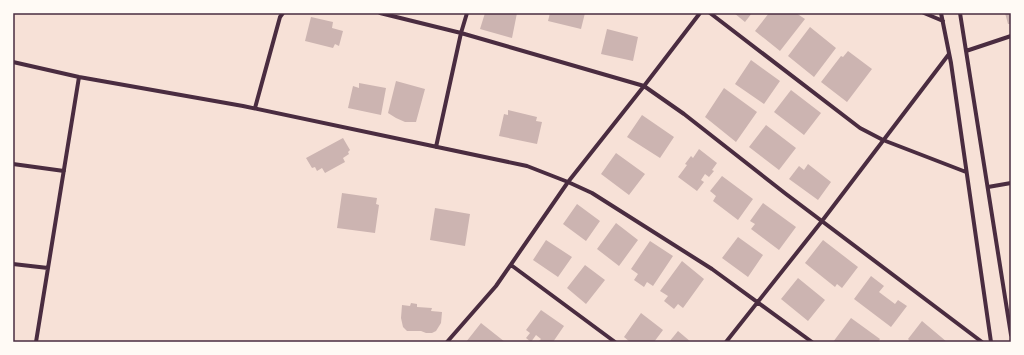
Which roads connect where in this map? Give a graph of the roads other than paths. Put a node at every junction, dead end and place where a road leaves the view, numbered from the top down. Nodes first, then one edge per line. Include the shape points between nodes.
1 (283, 13) edge
2 (380, 13) edge
3 (467, 13) edge
4 (700, 13) edge
5 (710, 13) edge
6 (924, 13) edge
7 (941, 13) edge
8 (960, 13) edge
9 (943, 21) junction
10 (461, 33) junction
11 (1011, 36) edge
12 (966, 51) junction
13 (949, 54) junction
14 (13, 62) edge
15 (79, 77) junction
16 (644, 86) junction
17 (255, 108) junction
18 (883, 140) junction
19 (436, 147) junction
20 (13, 164) edge
21 (64, 171) junction
22 (966, 172) junction
23 (568, 182) junction
24 (1011, 183) edge
25 (988, 187) junction
26 (822, 221) junction
27 (13, 264) edge
28 (511, 265) junction
29 (48, 268) junction
30 (758, 303) junction
31 (1011, 335) edge
32 (36, 342) edge
33 (448, 342) edge
34 (615, 342) edge
35 (726, 342) edge
36 (812, 342) edge
37 (982, 342) edge
38 (992, 342) edge

1 - 17 street
2 - 10 street
3 - 10 street
4 - 16 street
5 - 18 street via 860,128
6 - 9 street
7 - 9 street
8 - 12 street
9 - 13 street
10 - 16 street
10 - 19 street
11 - 12 street
12 - 25 street
13 - 18 street
13 - 22 street
14 - 15 street
15 - 17 street
15 - 21 street
16 - 23 street
16 - 26 street
17 - 19 street
18 - 22 street
18 - 26 street
19 - 23 street via 527,166
20 - 21 street
21 - 29 street
22 - 38 street
23 - 28 street
23 - 30 street via 592,193 712,269
24 - 25 street
25 - 31 street
26 - 30 street
26 - 37 street
27 - 29 street
28 - 33 street
28 - 34 street
29 - 32 street
30 - 35 street
30 - 36 street

